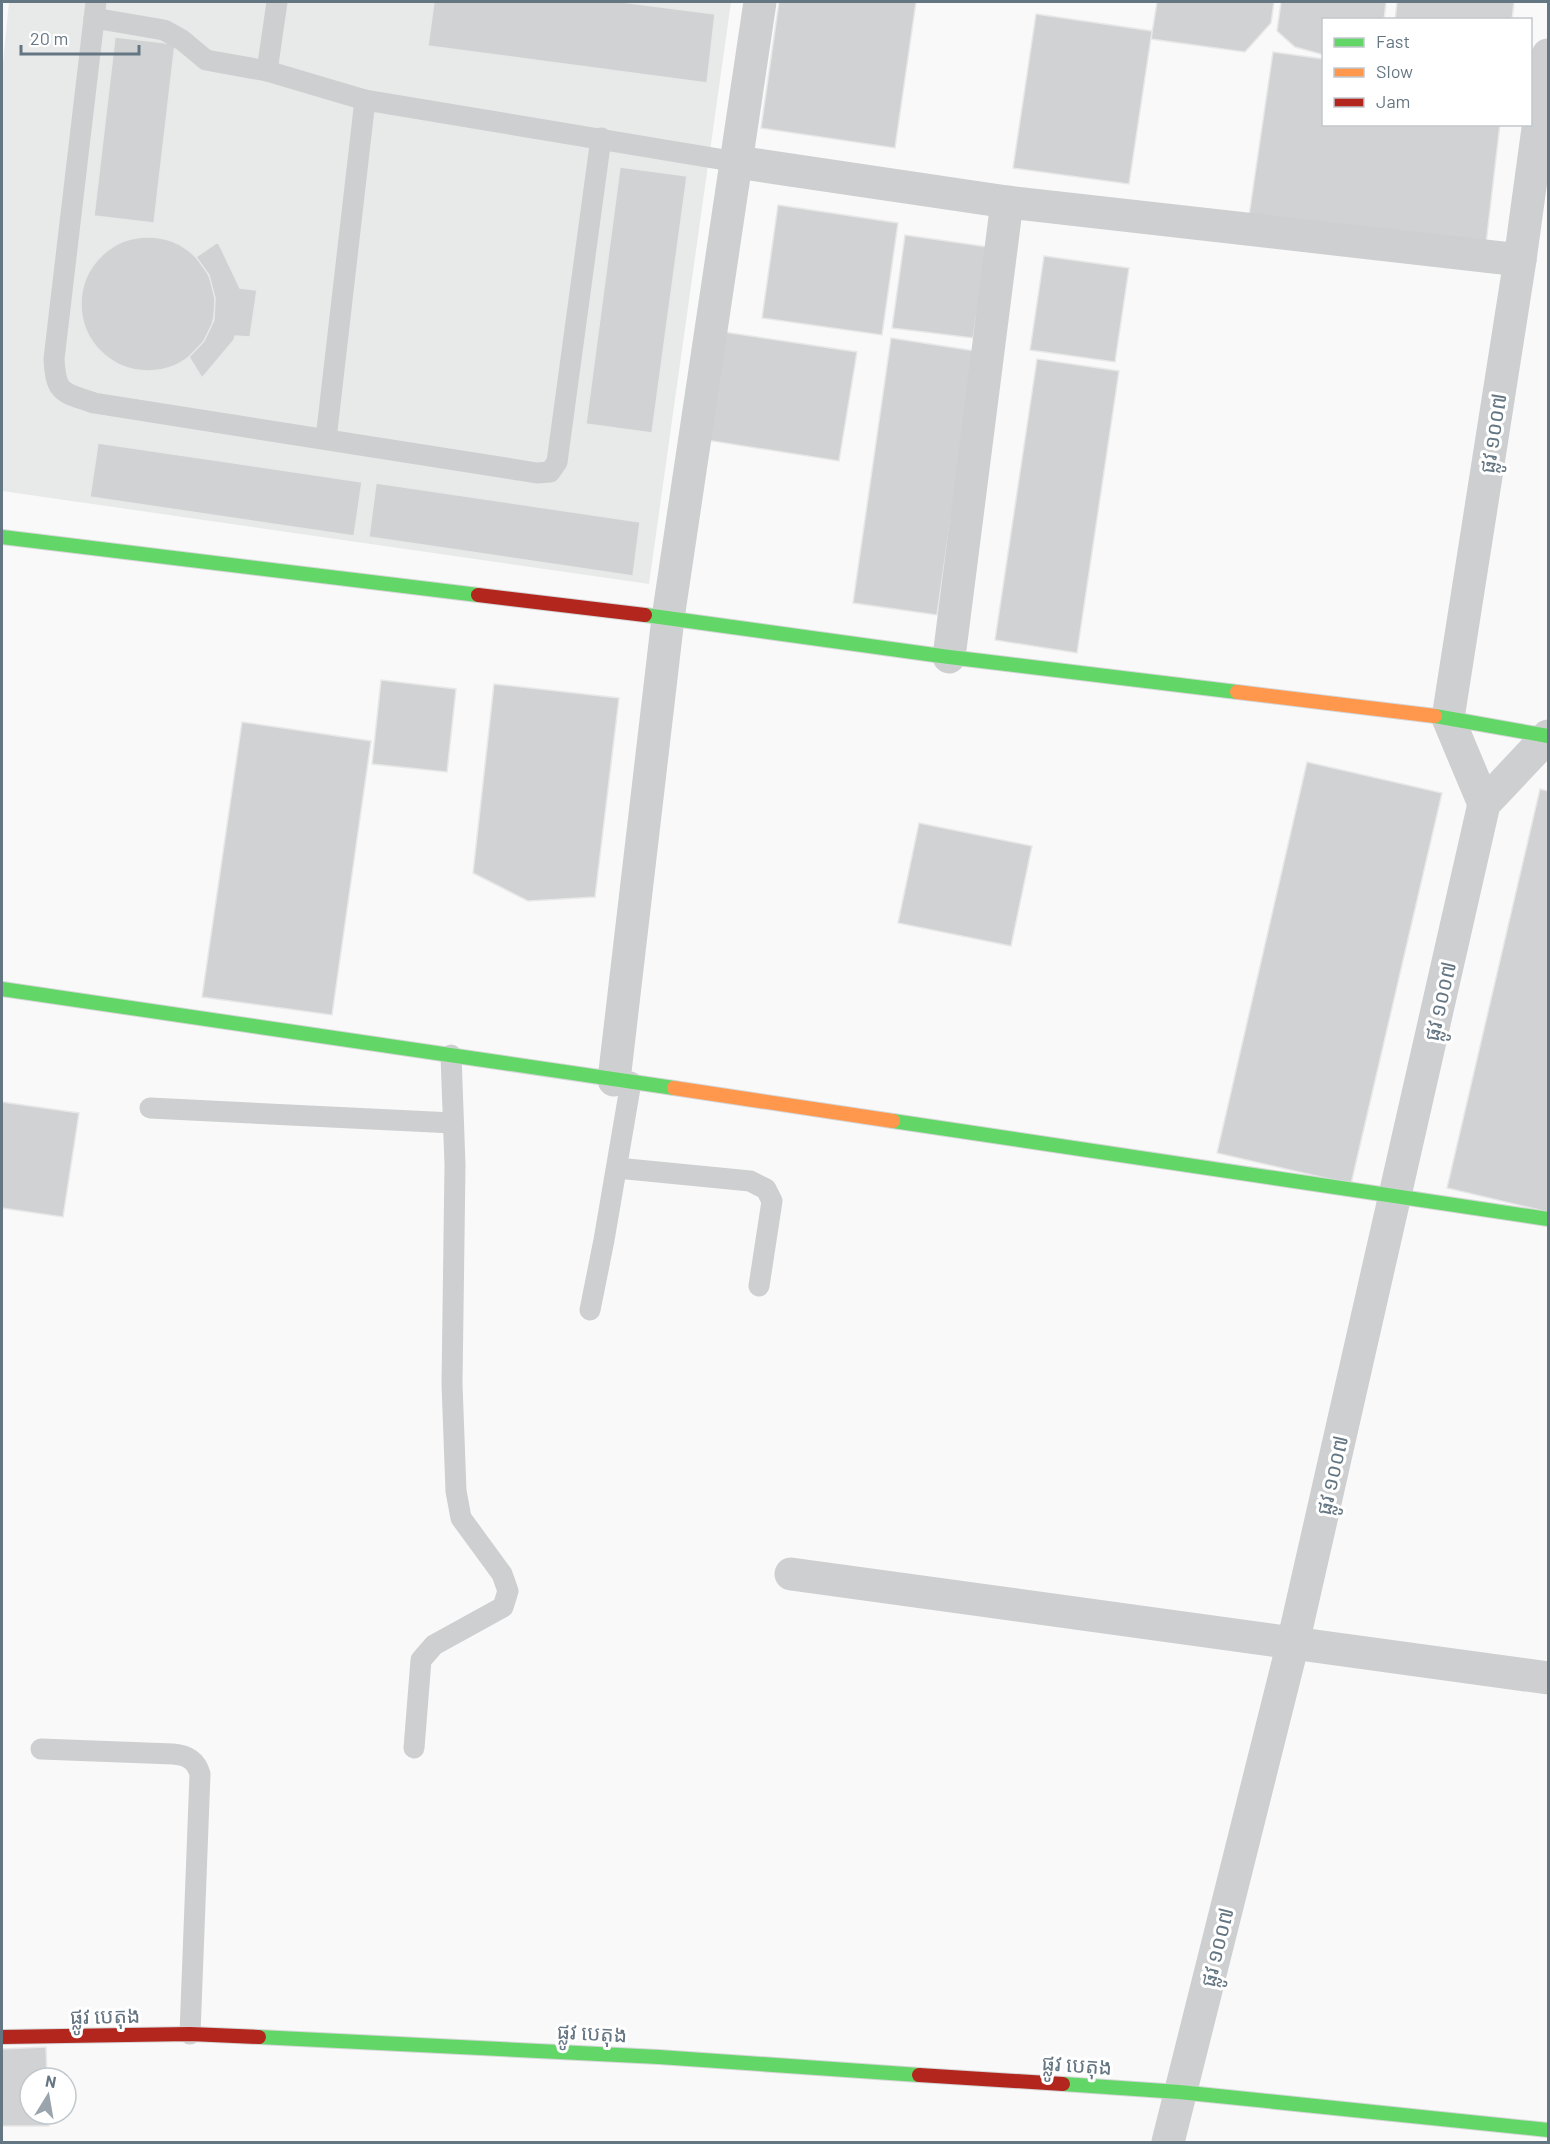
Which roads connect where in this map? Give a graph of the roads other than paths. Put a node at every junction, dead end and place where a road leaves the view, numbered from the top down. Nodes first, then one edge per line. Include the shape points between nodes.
1 (277, 2) edge
2 (760, 2) edge
3 (95, 10) edge
4 (1548, 55) edge
5 (267, 71) junction
6 (365, 100) junction
7 (601, 138) junction
8 (737, 162) junction
9 (1007, 202) junction
10 (1520, 260) junction
11 (326, 439) junction
12 (2, 537) edge
13 (668, 618) junction
14 (949, 657) junction
15 (1448, 718) junction
16 (1548, 736) edge
17 (1484, 804) junction
18 (2, 988) edge
19 (451, 1055) junction
20 (623, 1081) junction
21 (150, 1108) dead end
22 (453, 1123) junction
23 (617, 1168) junction
24 (1395, 1195) junction
25 (1548, 1219) edge
26 (759, 1286) dead end
27 (590, 1310) dead end
28 (791, 1575) dead end
29 (1293, 1643) junction
30 (1548, 1678) edge
31 (414, 1748) dead end
32 (41, 1749) dead end
33 (190, 2034) junction
34 (2, 2037) edge
35 (1179, 2092) junction
36 (1548, 2130) edge
37 (1168, 2142) edge

1 - 5 lane
2 - 8 street
3 - 5 lane via 164,30 206,60
3 - 11 lane via 54,359 55,380 65,393 94,403
4 - 10 street, ផ្លូវ ១០០៧
5 - 6 lane
6 - 7 lane
6 - 11 lane
7 - 8 lane
7 - 11 lane via 557,462 550,472
8 - 9 street
8 - 13 street
9 - 10 street
9 - 14 street
10 - 15 street, ផ្លូវ ១០០៧
12 - 13 street
13 - 14 street
13 - 20 street
14 - 15 street
15 - 16 street
15 - 17 street
16 - 17 street
17 - 24 street, ផ្លូវ ១០០៧
18 - 19 street
19 - 20 street
19 - 22 lane
20 - 23 lane
20 - 24 street
21 - 22 lane
22 - 31 lane via 452,1384 456,1491 461,1518 502,1574 508,1591 503,1607 434,1645 421,1660
23 - 26 lane via 750,1181 766,1189 772,1201
23 - 27 lane
24 - 25 street
24 - 29 street, ផ្លូវ ១០០៧
28 - 29 street
29 - 30 street
29 - 35 street, ផ្លូវ ១០០៧
32 - 33 lane via 173,1754 190,1758 197,1765 200,1774
33 - 34 street, ផ្លូវ បេតុង
33 - 35 street, ផ្លូវ បេតុង via 659,2057
35 - 36 street, ផ្លូវ បេតុង
35 - 37 street, ផ្លូវ ១០០៧

